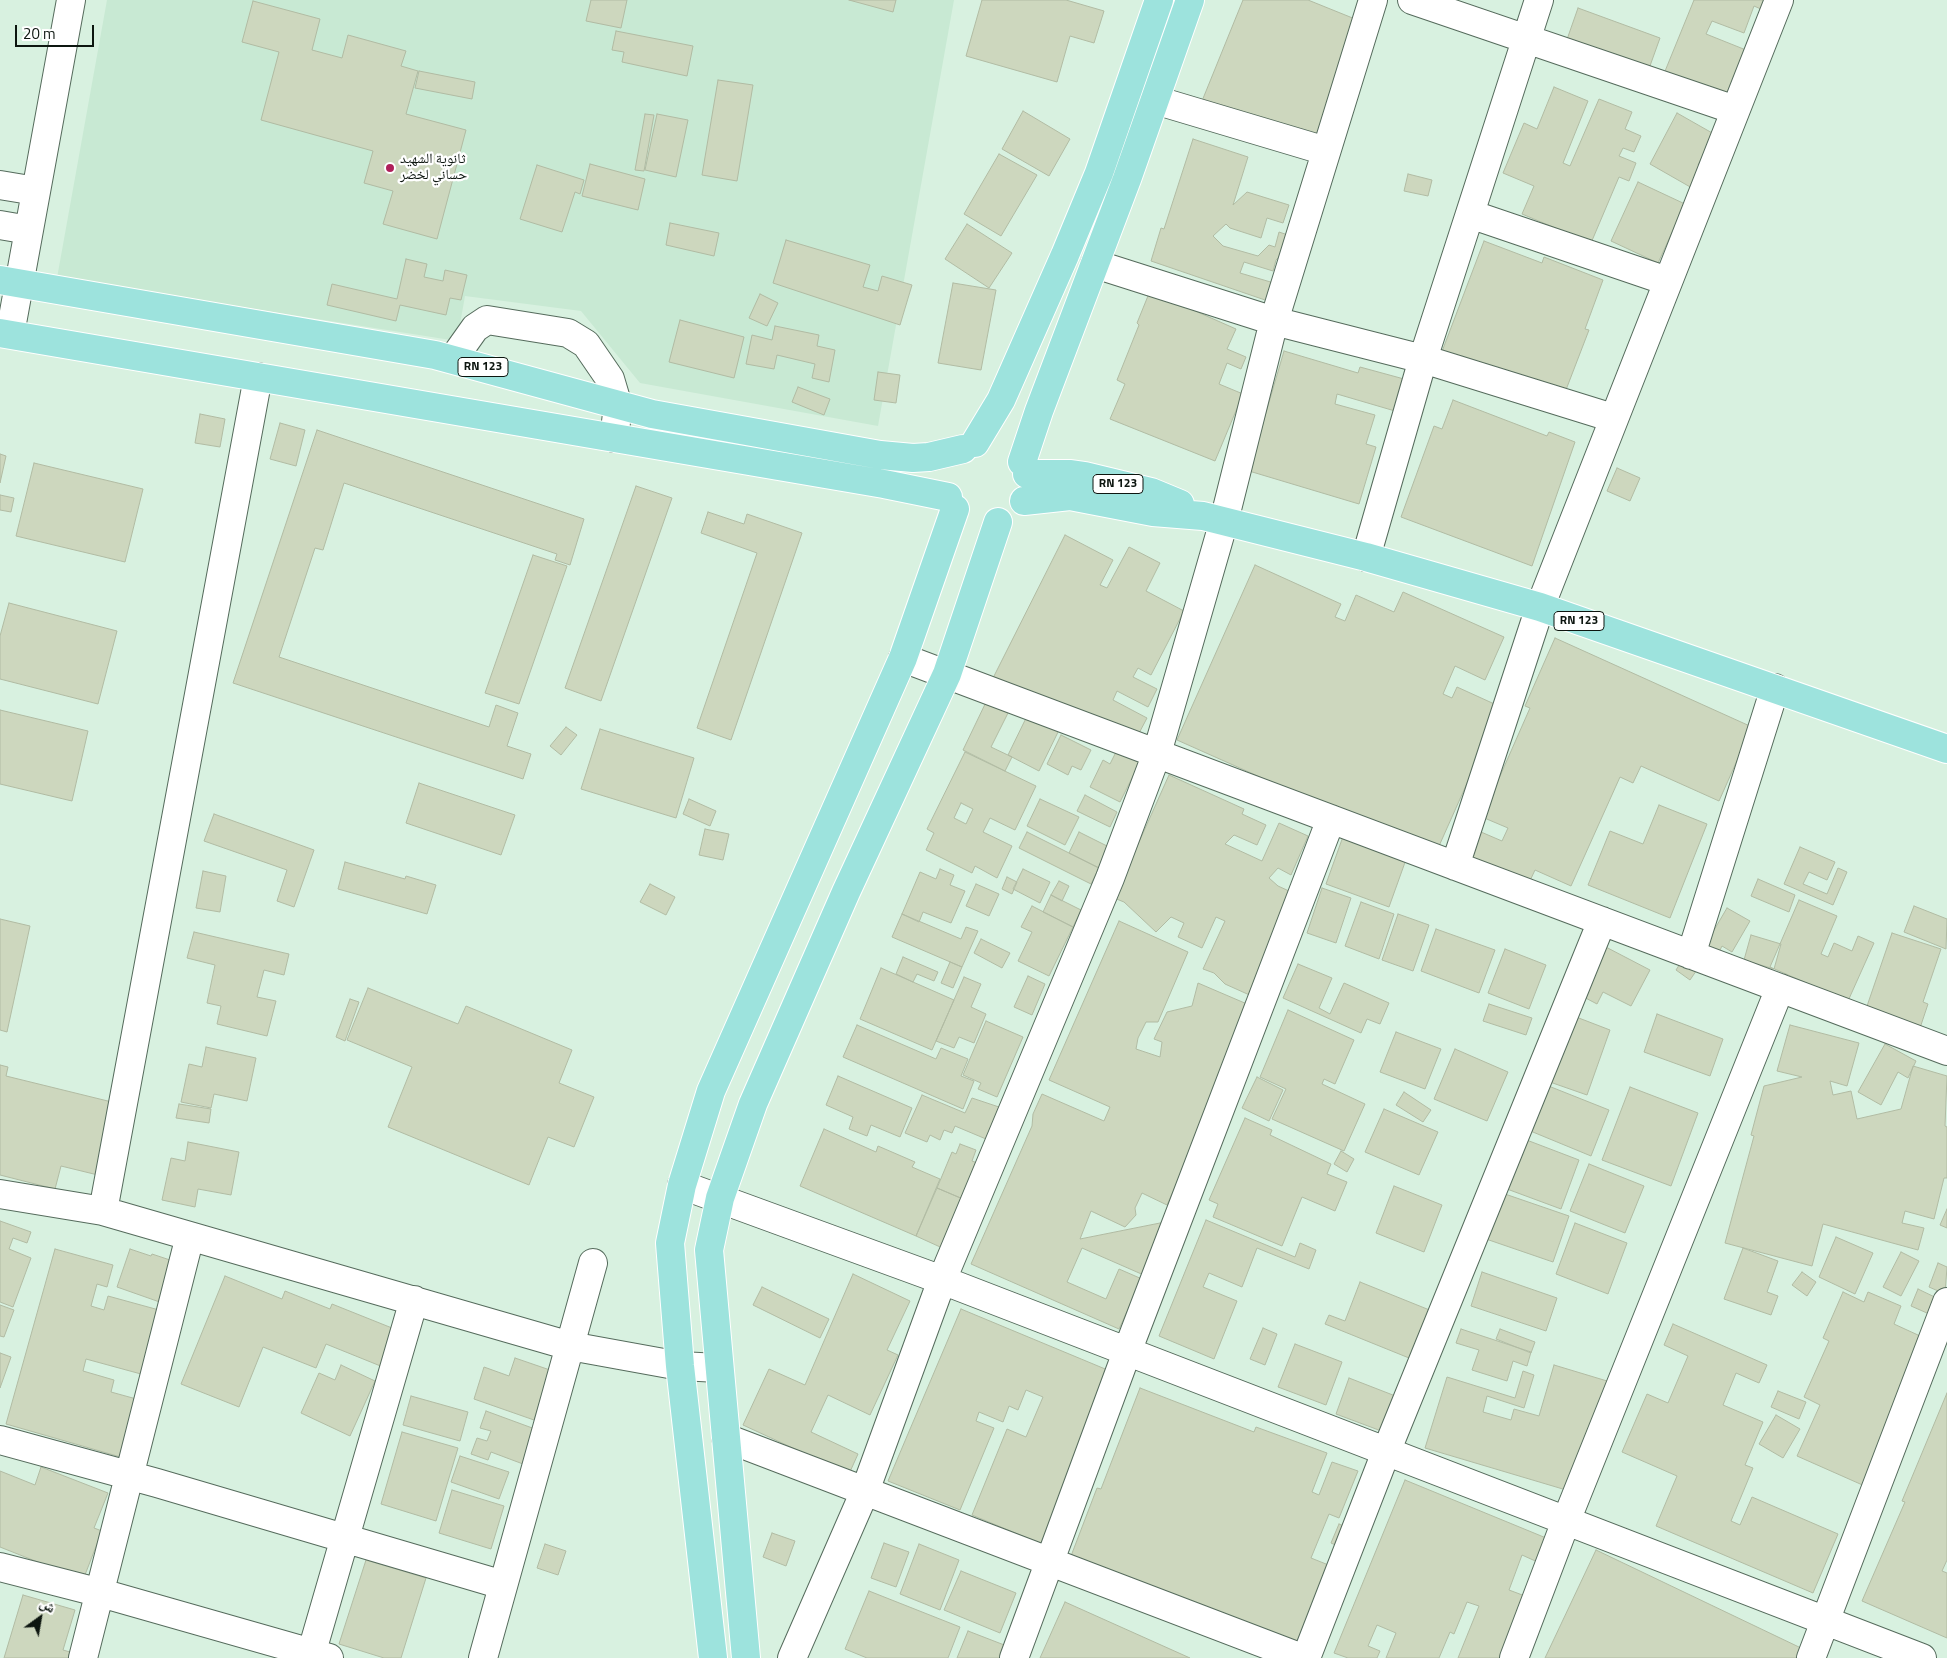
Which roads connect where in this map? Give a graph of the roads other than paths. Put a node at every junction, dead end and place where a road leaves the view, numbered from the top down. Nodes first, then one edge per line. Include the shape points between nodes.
1 (71, 0) edge
2 (1159, 0) edge
3 (1190, 0) edge
4 (1373, 0) edge
5 (1412, 0) edge
6 (1539, 0) edge
7 (1778, 0) edge
8 (1526, 40) junction
9 (1155, 100) junction
10 (1735, 110) junction
11 (1326, 151) junction
12 (0, 185) edge
13 (36, 191) junction
14 (1470, 214) junction
15 (0, 225) edge
16 (29, 230) junction
17 (1095, 264) junction
18 (10, 281) edge
19 (1667, 281) junction
20 (1274, 321) junction
21 (5, 333) edge
22 (453, 359) junction
23 (1423, 359) junction
24 (258, 377) junction
25 (618, 406) junction
26 (1613, 418) junction
27 (614, 438) junction
28 (969, 446) junction
29 (1024, 479) junction
30 (952, 503) junction
31 (1214, 518) junction
32 (998, 522) junction
33 (1366, 557) junction
34 (1540, 607) junction
35 (903, 658) junction
36 (947, 674) junction
37 (1775, 688) junction
38 (1947, 749) edge
39 (1157, 753) junction
40 (1331, 819) junction
41 (1455, 866) junction
42 (1602, 921) junction
43 (1691, 955) junction
44 (1780, 988) junction
45 (1946, 1046) edge
46 (711, 1091) junction
47 (753, 1104) junction
48 (682, 1185) junction
49 (0, 1194) edge
50 (720, 1198) junction
51 (103, 1211) junction
52 (190, 1236) junction
53 (593, 1263) dead end
54 (942, 1280) junction
55 (414, 1300) junction
56 (1947, 1302) edge
57 (570, 1346) junction
58 (1127, 1352) junction
59 (680, 1366) junction
60 (719, 1368) junction
61 (726, 1438) junction
62 (0, 1440) edge
63 (1386, 1452) junction
64 (131, 1476) junction
65 (864, 1491) junction
66 (1566, 1521) junction
67 (345, 1538) junction
68 (1050, 1562) junction
69 (0, 1567) edge
70 (503, 1585) junction
71 (102, 1593) junction
72 (1826, 1621) junction
73 (317, 1656) edge
74 (83, 1658) edge
75 (483, 1658) edge
76 (713, 1658) edge
77 (746, 1658) edge
78 (792, 1658) edge
79 (1014, 1658) edge
80 (1302, 1658) edge
81 (1306, 1658) edge
82 (1514, 1658) edge
83 (1811, 1658) edge
84 (1922, 1658) edge

1 - 13 street
2 - 28 main road via 1099,173 1065,255 1002,400
3 - 9 main road
4 - 11 street
5 - 8 street
6 - 8 street
7 - 10 street
8 - 10 street
8 - 14 street
9 - 11 street
9 - 17 main road
10 - 19 street
11 - 20 street
12 - 13 street
13 - 16 street
14 - 19 street
14 - 23 street
15 - 16 street
16 - 18 street
17 - 20 street
17 - 29 main road via 1038,411
18 - 21 street
18 - 22 main road, RN 123
19 - 26 street
20 - 23 street
20 - 31 street
21 - 24 main road
22 - 25 main road, RN 123
22 - 25 street via 475,328 487,320 558,330 586,344 610,379
23 - 26 street
23 - 33 street
24 - 27 main road
24 - 51 street
25 - 27 street
25 - 28 main road, RN 123 via 896,457 929,457
26 - 34 street
27 - 30 main road via 891,485
28 - 29 main road via 997,443 1016,453
28 - 30 main road via 954,458 947,470 946,484
29 - 31 main road, RN 123 via 1071,474 1085,476 1151,492
29 - 32 main road via 1009,518
30 - 32 main road via 967,519 982,524
30 - 35 main road
31 - 33 main road, RN 123
31 - 39 street
32 - 36 main road
33 - 34 main road, RN 123
34 - 37 main road, RN 123
34 - 41 street
35 - 36 street
35 - 46 main road
36 - 39 street
36 - 47 main road
37 - 38 main road, RN 123
37 - 43 street
39 - 40 street
39 - 54 street via 1110,878
40 - 41 street
40 - 58 street
41 - 42 street
42 - 43 street
42 - 63 street
43 - 44 street
44 - 45 street
44 - 66 street
46 - 47 main road
46 - 48 main road
47 - 50 main road
48 - 50 street
48 - 59 main road via 670,1243
49 - 51 street
50 - 54 street
50 - 60 main road via 709,1250
51 - 52 street
52 - 55 street
52 - 64 street
53 - 57 street
54 - 58 street
54 - 65 street
55 - 57 street
55 - 67 street
56 - 72 street
57 - 59 street
57 - 70 street
58 - 63 street
58 - 68 street
59 - 60 street
59 - 76 main road
60 - 61 main road
61 - 65 street
61 - 77 main road
62 - 64 street
63 - 66 street
63 - 81 street
64 - 67 street
64 - 71 street
65 - 68 street
65 - 78 street
66 - 72 street
66 - 82 street
67 - 70 street
67 - 73 street
68 - 79 street
68 - 80 street
69 - 71 street
70 - 75 street
71 - 73 street
71 - 74 street
72 - 83 street
72 - 84 street

